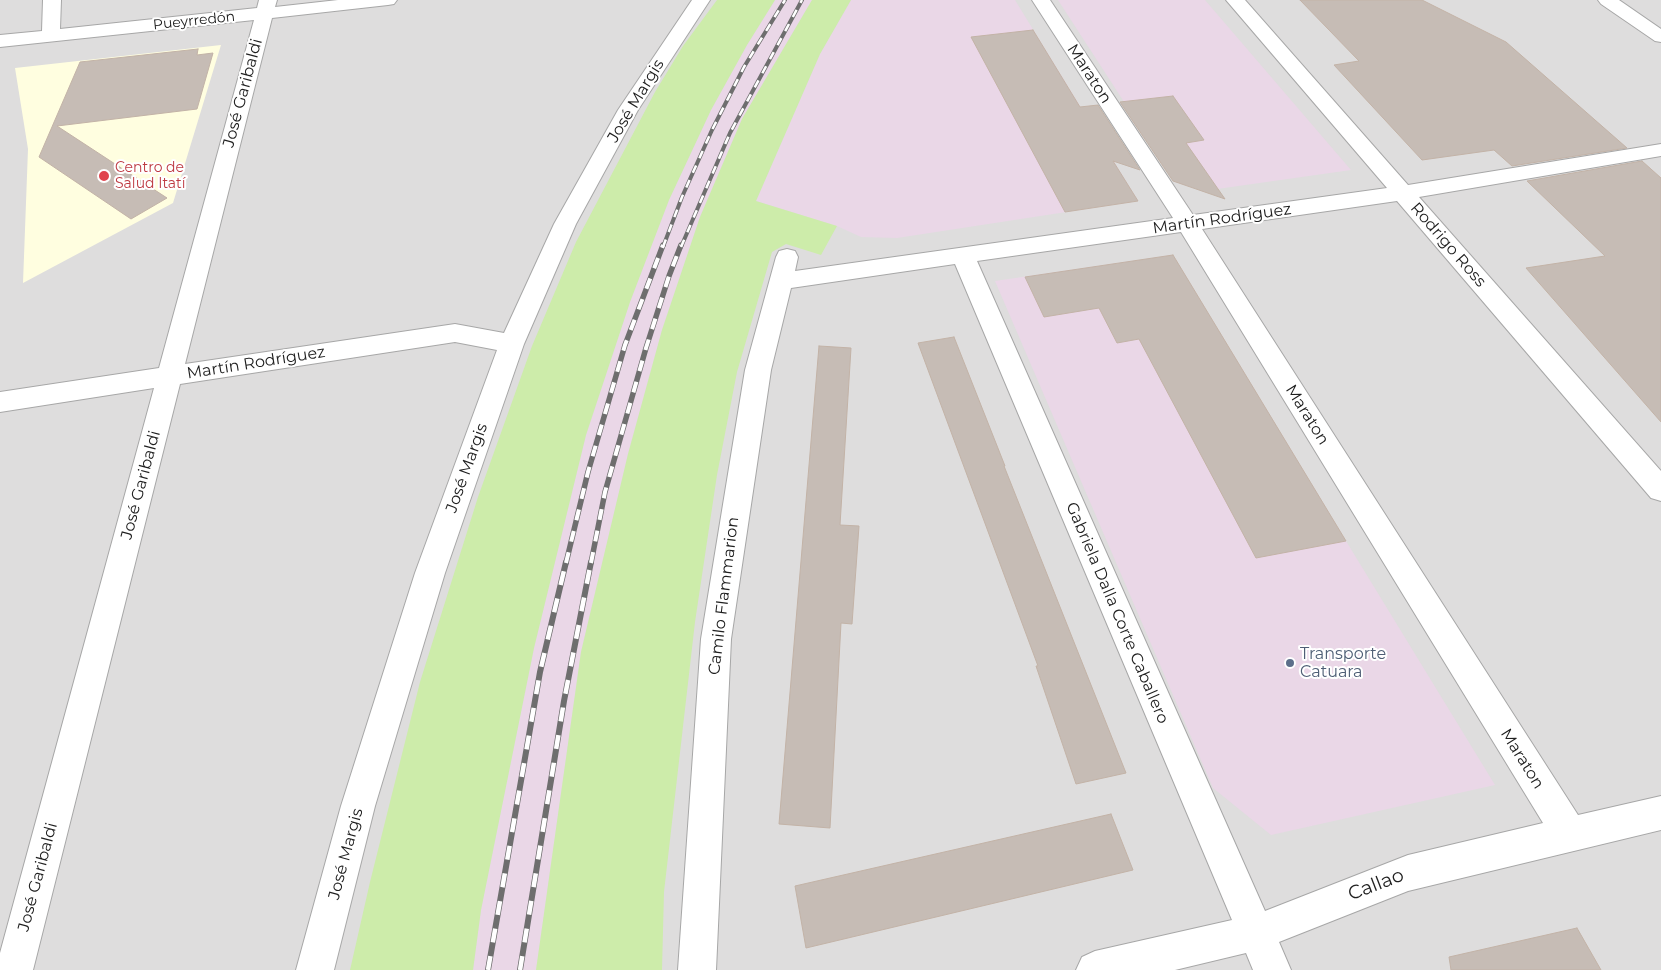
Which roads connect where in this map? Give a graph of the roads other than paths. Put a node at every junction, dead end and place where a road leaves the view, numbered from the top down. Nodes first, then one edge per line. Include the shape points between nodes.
1 (52, 0) edge
2 (388, 0) edge
3 (700, 0) edge
4 (1041, 0) edge
5 (1236, 0) edge
6 (1607, 0) edge
7 (266, 7) edge
8 (51, 36) junction
9 (1661, 37) edge
10 (0, 41) edge
11 (1661, 150) edge
12 (1403, 193) junction
13 (1187, 224) junction
14 (963, 256) junction
15 (784, 269) joint
16 (512, 344) junction
17 (169, 376) junction
18 (0, 402) edge
19 (1661, 490) edge
20 (1661, 813) edge
21 (1569, 833) junction
22 (1255, 933) junction
23 (14, 970) edge
24 (315, 970) edge
25 (697, 970) edge
26 (1095, 970) edge
27 (1272, 970) edge

1 - 8 street
2 - 7 street, Pueyrredón
3 - 16 street, José Margis via 628,110 565,224
4 - 13 street, Maraton
5 - 12 street, Rodrigo Ross
6 - 9 street
7 - 8 street, Pueyrredón
7 - 17 street, José Garibaldi
8 - 10 street, Pueyrredón
11 - 12 street, Martín Rodríguez
12 - 13 street, Martín Rodríguez
12 - 19 street, Rodrigo Ross
13 - 14 street, Martín Rodríguez
13 - 21 street, Maraton
14 - 15 street, Martín Rodríguez
14 - 22 street, Gabriela Dalla Corte Caballero
15 - 25 street, Camilo Flammarion via 758,370 716,639
16 - 17 street, Martín Rodríguez via 455,333
16 - 24 street, José Margis via 430,573 358,806
17 - 18 street, Martín Rodríguez
17 - 23 street, José Garibaldi
20 - 21 street, Callao
21 - 22 street, Callao via 1408,873
22 - 26 street, Callao
22 - 27 street, Gabriela Dalla Corte Caballero

